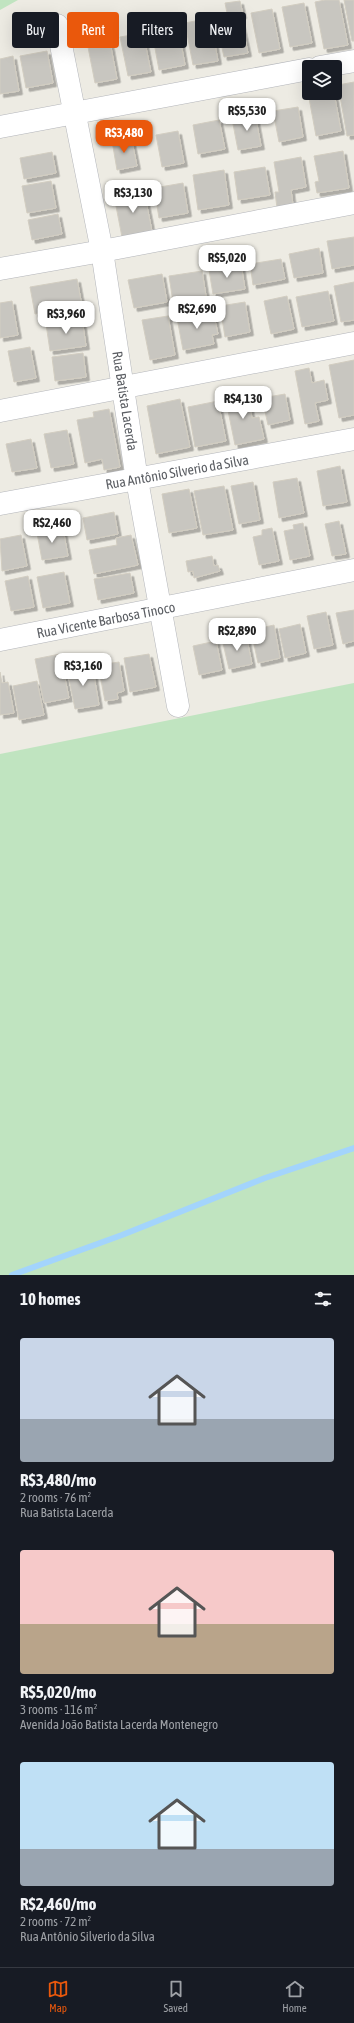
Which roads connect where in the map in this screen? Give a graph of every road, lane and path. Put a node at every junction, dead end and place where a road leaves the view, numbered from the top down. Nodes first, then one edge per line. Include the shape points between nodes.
1 (59, 35) edge
2 (354, 61) edge
3 (342, 63) edge
4 (302, 70) edge
5 (74, 114) junction
6 (0, 127) edge
7 (354, 203) edge
8 (102, 251) junction
9 (0, 269) edge
10 (354, 343) edge
11 (122, 388) junction
12 (0, 411) edge
13 (354, 439) edge
14 (137, 480) junction
15 (0, 504) edge
16 (354, 570) edge
17 (162, 610) junction
18 (0, 640) edge
19 (178, 706) dead end

1 - 5 street, Rua Batista Lacerda
2 - 3 street
4 - 5 street
5 - 6 street
5 - 8 street, Rua Batista Lacerda
7 - 8 street
8 - 9 street
8 - 11 street, Rua Batista Lacerda
10 - 11 street
11 - 12 street
11 - 14 street, Rua Batista Lacerda
13 - 14 street, Rua Antônio Silverio da Silva
14 - 15 street, Rua Antônio Silverio da Silva
14 - 17 street, Rua Batista Lacerda
16 - 17 street, Rua Vicente Barbosa Tinoco
17 - 18 street, Rua Vicente Barbosa Tinoco
17 - 19 street, Rua Batista Lacerda

